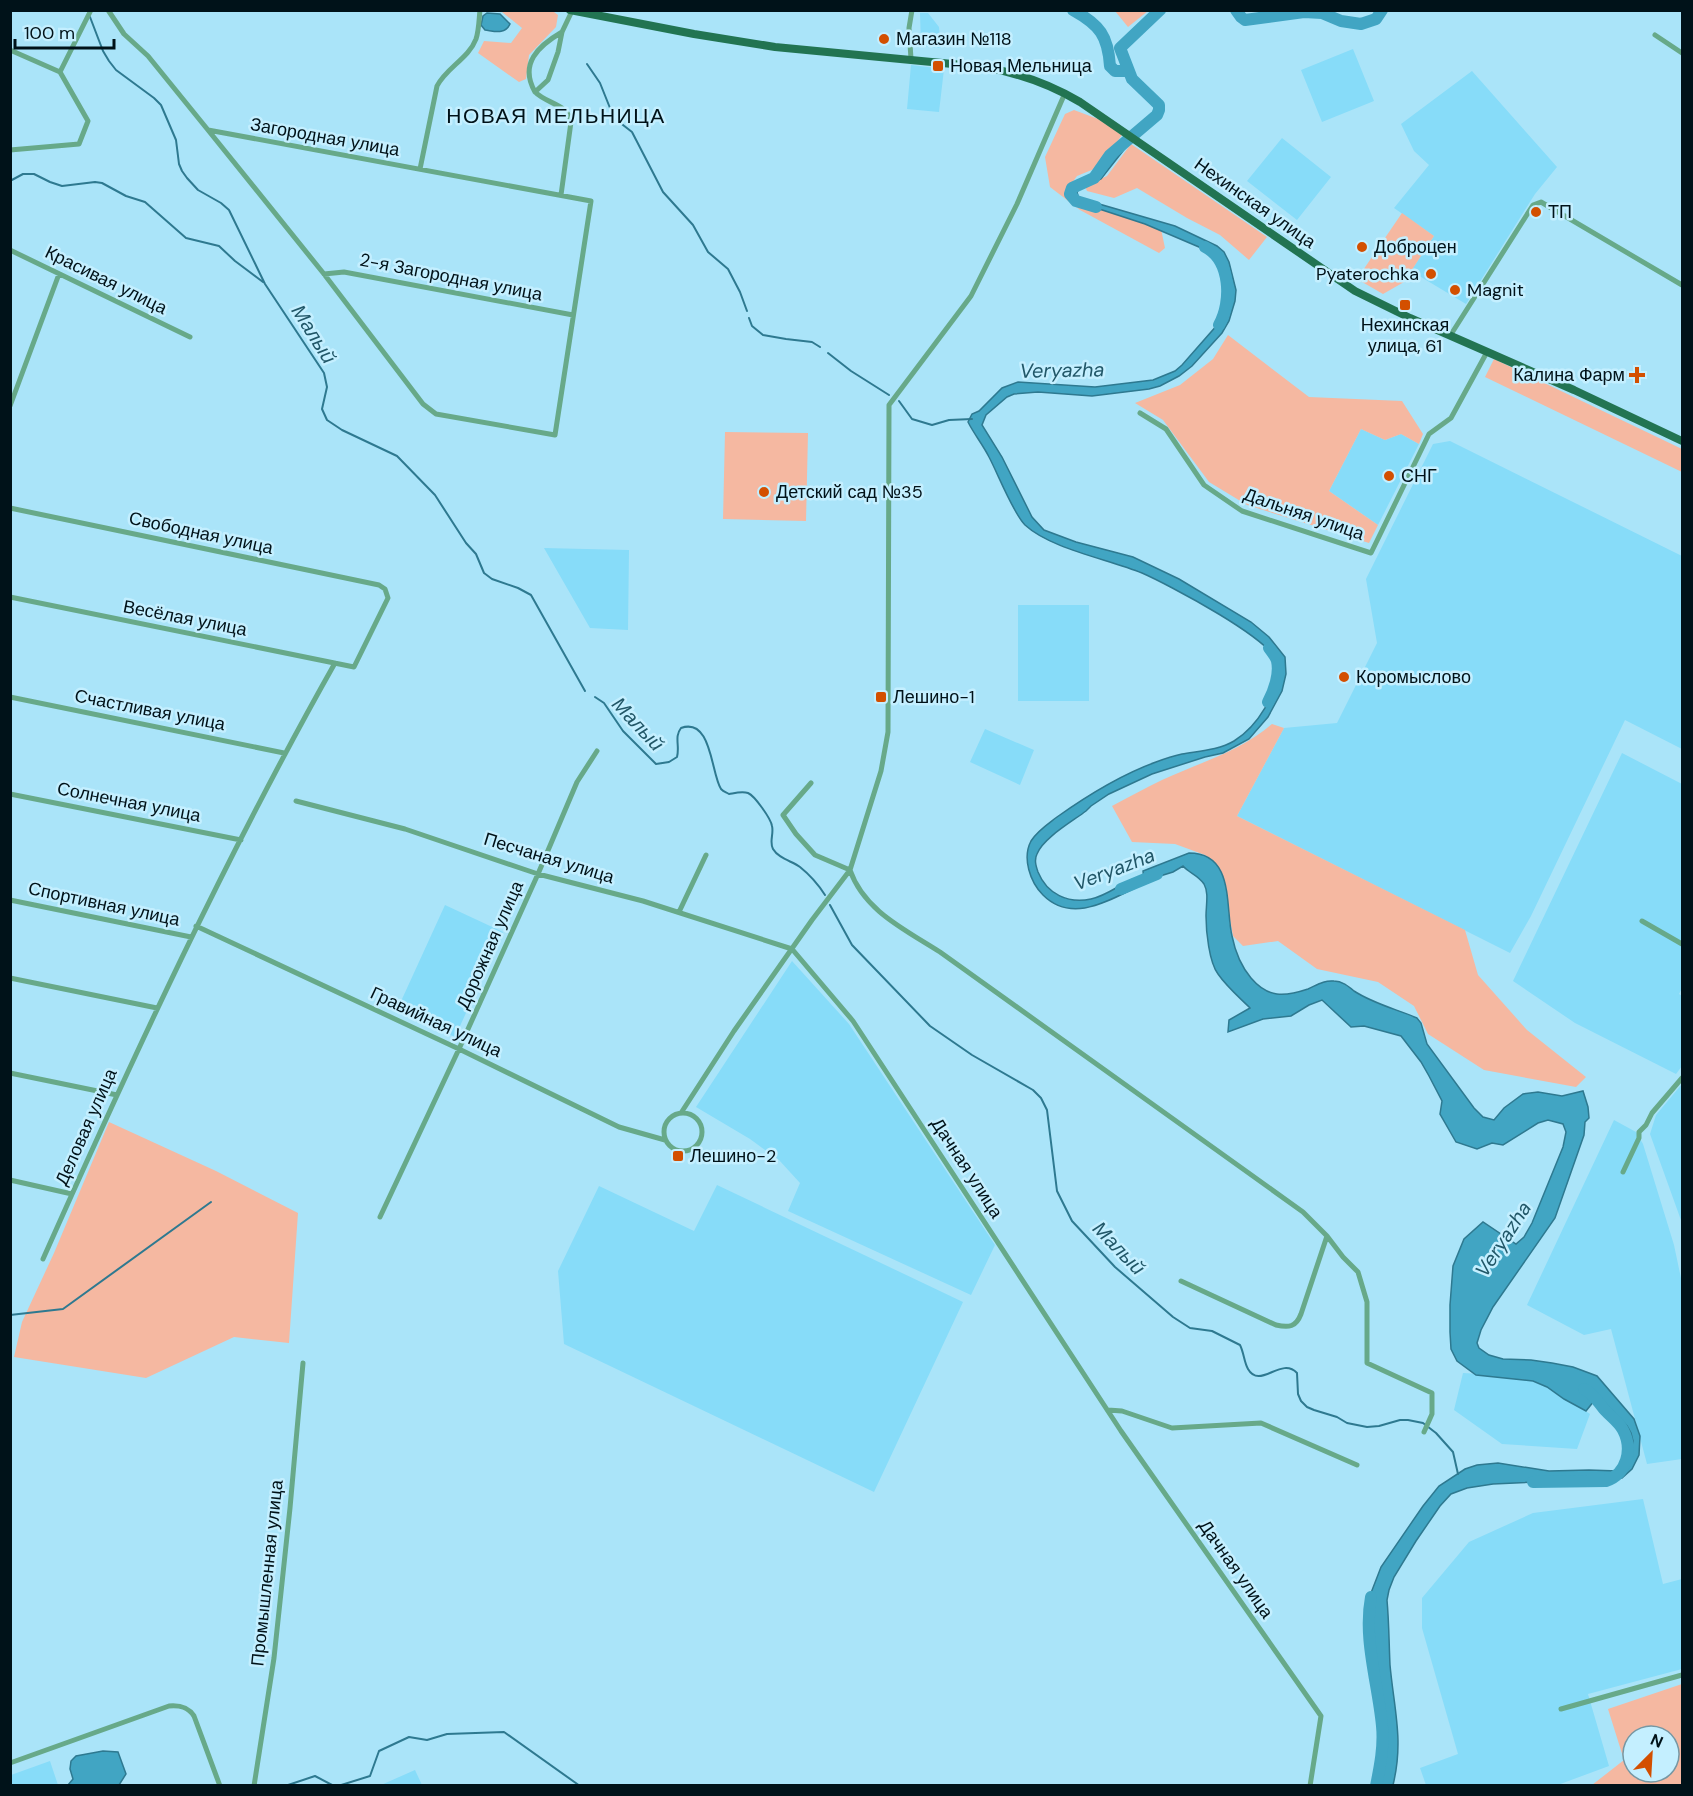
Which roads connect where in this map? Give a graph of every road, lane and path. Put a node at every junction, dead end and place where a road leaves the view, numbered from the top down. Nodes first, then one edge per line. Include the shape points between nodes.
1 (91, 10) edge
2 (108, 10) edge
3 (480, 10) edge
4 (571, 11) edge
5 (912, 11) edge
6 (562, 32) junction
7 (1655, 35) dead end
8 (10, 50) edge
9 (1683, 53) edge
10 (911, 59) junction
11 (60, 72) junction
12 (535, 92) junction
13 (1065, 93) junction
14 (208, 130) junction
15 (10, 150) edge
16 (420, 169) junction
17 (561, 195) junction
18 (10, 250) edge
19 (58, 274) junction
20 (324, 274) junction
21 (1683, 285) edge
22 (573, 315) junction
23 (1450, 336) junction
24 (190, 337) dead end
25 (1487, 352) junction
26 (10, 406) edge
27 (1140, 413) dead end
28 (1683, 441) edge
29 (10, 508) edge
30 (10, 597) edge
31 (335, 663) junction
32 (354, 667) joint
33 (10, 697) edge
34 (597, 751) dead end
35 (284, 753) junction
36 (811, 783) dead end
37 (10, 794) edge
38 (296, 801) dead end
39 (241, 840) junction
40 (706, 855) dead end
41 (850, 870) junction
42 (538, 874) junction
43 (10, 900) edge
44 (679, 912) junction
45 (1642, 921) dead end
46 (196, 926) junction
47 (191, 937) junction
48 (1683, 944) edge
49 (792, 949) junction
50 (10, 978) edge
51 (157, 1008) junction
52 (459, 1049) junction
53 (10, 1072) edge
54 (1683, 1078) edge
55 (117, 1095) junction
56 (681, 1113) junction
57 (665, 1140) junction
58 (1623, 1172) dead end
59 (10, 1180) edge
60 (72, 1194) junction
61 (380, 1217) dead end
62 (1327, 1236) junction
63 (43, 1260) dead end
64 (1181, 1281) dead end
65 (303, 1363) dead end
66 (1108, 1410) junction
67 (1424, 1432) dead end
68 (1357, 1465) dead end
69 (1683, 1675) edge
70 (1561, 1709) dead end
71 (10, 1763) edge
72 (220, 1785) edge
73 (254, 1785) edge
74 (1310, 1785) edge

1 - 11 street
2 - 14 street via 124,34 148,56
3 - 16 street via 476,41 437,86
4 - 6 street
4 - 10 main road, Нехинская улица via 775,47
5 - 10 street
6 - 12 street via 549,80
6 - 12 street via 532,56 528,80
7 - 9 street
8 - 11 street
10 - 13 main road, Нехинская улица via 1004,70
11 - 15 street via 88,121 80,144
12 - 17 street via 570,116
13 - 23 main road, Нехинская улица via 1355,291
13 - 41 street via 1017,204 971,296 889,405 888,732 881,771
14 - 16 street, Загородная улица
14 - 20 street
16 - 17 street, Загородная улица
17 - 22 street, Загородная улица via 591,201
18 - 19 street, Красивая улица
19 - 24 street, Красивая улица
19 - 26 street
20 - 22 street, 2-я Загородная улица via 344,272
20 - 22 street via 423,404 436,414 555,435
21 - 23 street via 1542,202 1533,205
23 - 25 main road, Нехинская улица
25 - 27 street, Дальняя улица via 1451,418 1429,434 1371,553 1242,511 1204,485 1166,429
25 - 28 main road, Нехинская улица
29 - 32 street, Свободная улица via 379,585 387,593 387,602
30 - 31 street, Весёлая улица
31 - 32 street, Весёлая улица
31 - 35 street, Деловая улица
33 - 35 street, Счастливая улица
34 - 42 street, Дорожная улица via 578,782
35 - 39 street, Деловая улица
36 - 41 street via 783,815 815,855
37 - 39 street, Солнечная улица
38 - 42 street, Песчаная улица via 405,829
39 - 46 street, Деловая улица
40 - 44 street
41 - 49 street
41 - 62 street via 863,895 885,917 940,952 1303,1212
42 - 44 street, Песчаная улица
42 - 52 street, Дорожная улица
43 - 47 street, Спортивная улица
44 - 49 street, Песчаная улица
45 - 48 street
46 - 47 street, Деловая улица
46 - 52 street, Гравийная улица
47 - 51 street, Деловая улица
49 - 56 street
49 - 66 street, Дачная улица via 853,1021
50 - 51 street
51 - 55 street, Деловая улица
52 - 57 street, Гравийная улица via 619,1127
52 - 61 street, Дорожная улица
53 - 55 street
54 - 58 street via 1639,1132
55 - 60 street, Деловая улица
56 - 57 street via 667,1122
56 - 57 street via 699,1121 702,1137 698,1146 680,1152
59 - 60 street
60 - 63 street, Деловая улица
62 - 64 street via 1301,1314 1290,1327 1276,1325
62 - 67 street via 1358,1272 1367,1302 1367,1363 1432,1393 1432,1414
65 - 73 street, Промышленная улица via 275,1647
66 - 68 street via 1172,1428 1261,1423
66 - 74 street, Дачная улица via 1321,1716
69 - 70 street
71 - 72 street via 176,1705 194,1716

